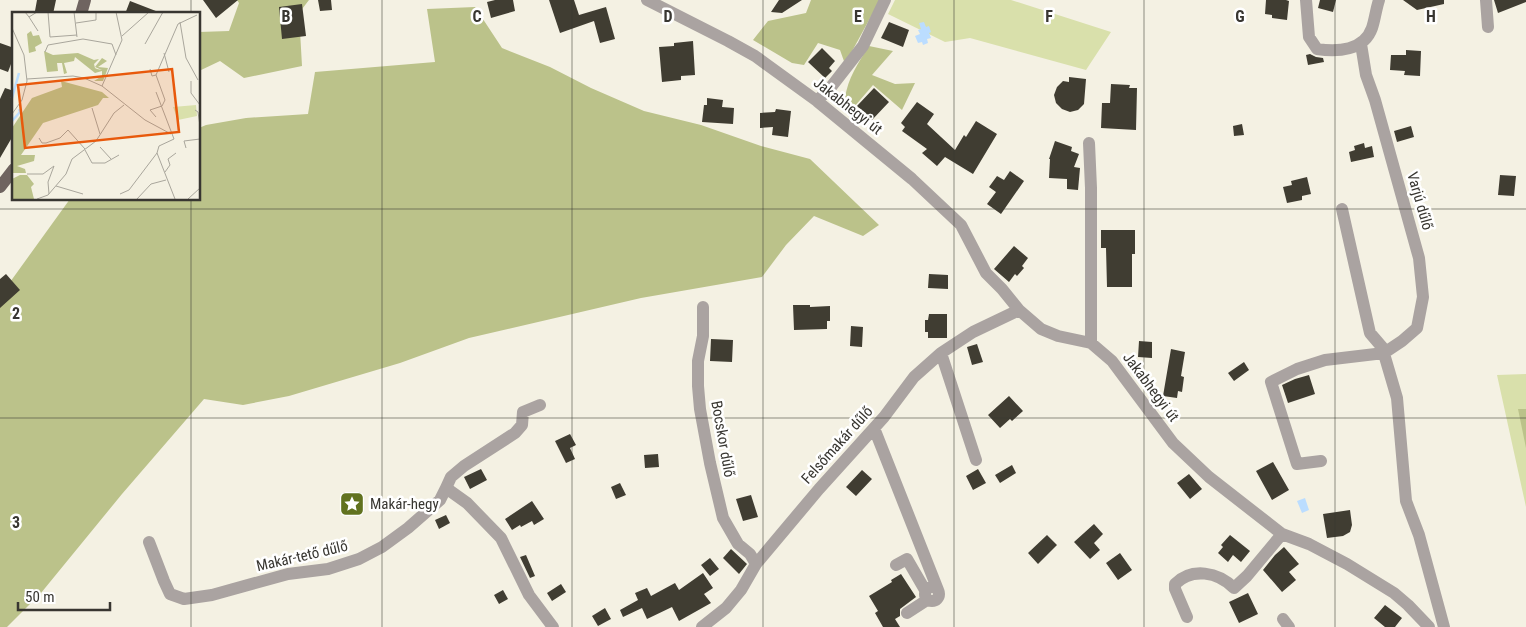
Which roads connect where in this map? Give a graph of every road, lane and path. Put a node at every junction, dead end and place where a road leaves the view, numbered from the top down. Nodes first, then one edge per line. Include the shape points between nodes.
1 (647, 0) edge
2 (885, 0) edge
3 (1306, 0) edge
4 (1378, 0) edge
5 (1486, 0) edge
6 (1488, 27) dead end
7 (1361, 44) junction
8 (817, 101) junction
9 (1089, 143) dead end
10 (12, 172) edge
11 (0, 187) edge
12 (1342, 209) dead end
13 (703, 307) dead end
14 (1019, 310) junction
15 (1091, 343) junction
16 (941, 353) junction
17 (1384, 353) junction
18 (540, 405) dead end
19 (874, 428) junction
20 (976, 460) dead end
21 (1321, 461) dead end
22 (446, 488) junction
23 (1282, 534) junction
24 (149, 542) dead end
25 (756, 564) junction
26 (896, 565) dead end
27 (930, 593) junction
28 (907, 613) dead end
29 (1187, 616) dead end
30 (553, 627) edge
31 (702, 627) edge
32 (1429, 627) edge
33 (1444, 627) edge

1 - 8 street, Jakabhegyi út via 755,56
2 - 8 street via 863,46
3 - 7 street via 1309,37 1317,49 1329,51
4 - 7 street via 1372,29
5 - 6 street
7 - 17 street, Varjú dűlő via 1366,75 1419,258 1423,297 1417,328
8 - 14 street, Jakabhegyi út via 912,178 961,225 986,273
9 - 15 street
10 - 11 main road
12 - 17 street via 1370,333
13 - 25 street, Bocskor dűlő via 698,386 710,463 724,518 738,544
14 - 15 street, Jakabhegyi út via 1041,330
14 - 16 street, Felsőmakár dűlő via 973,332
15 - 23 street, Jakabhegyi út via 1112,361 1173,443 1209,477
16 - 19 street, Felsőmakár dűlő via 914,377
16 - 20 street
17 - 21 street, Varjú dűlő via 1325,360 1297,368 1271,382 1297,464
17 - 33 street via 1397,398 1406,500
18 - 22 street, Makár-tető dűlő via 523,412 522,425 515,433 464,466 451,477
19 - 25 street, Felsőmakár dűlő
19 - 27 street
22 - 24 street, Makár-tető dűlő via 440,500 408,528 359,559 212,595 184,599 170,594
22 - 30 street via 501,538 529,595
23 - 29 street via 1234,588 1216,576 1199,572 1179,580 1175,589
23 - 32 street, Jakabhegyi út via 1309,544 1369,577 1408,605
25 - 31 street, Felsőmakár dűlő via 726,608
26 - 27 street via 907,559
27 - 28 street

